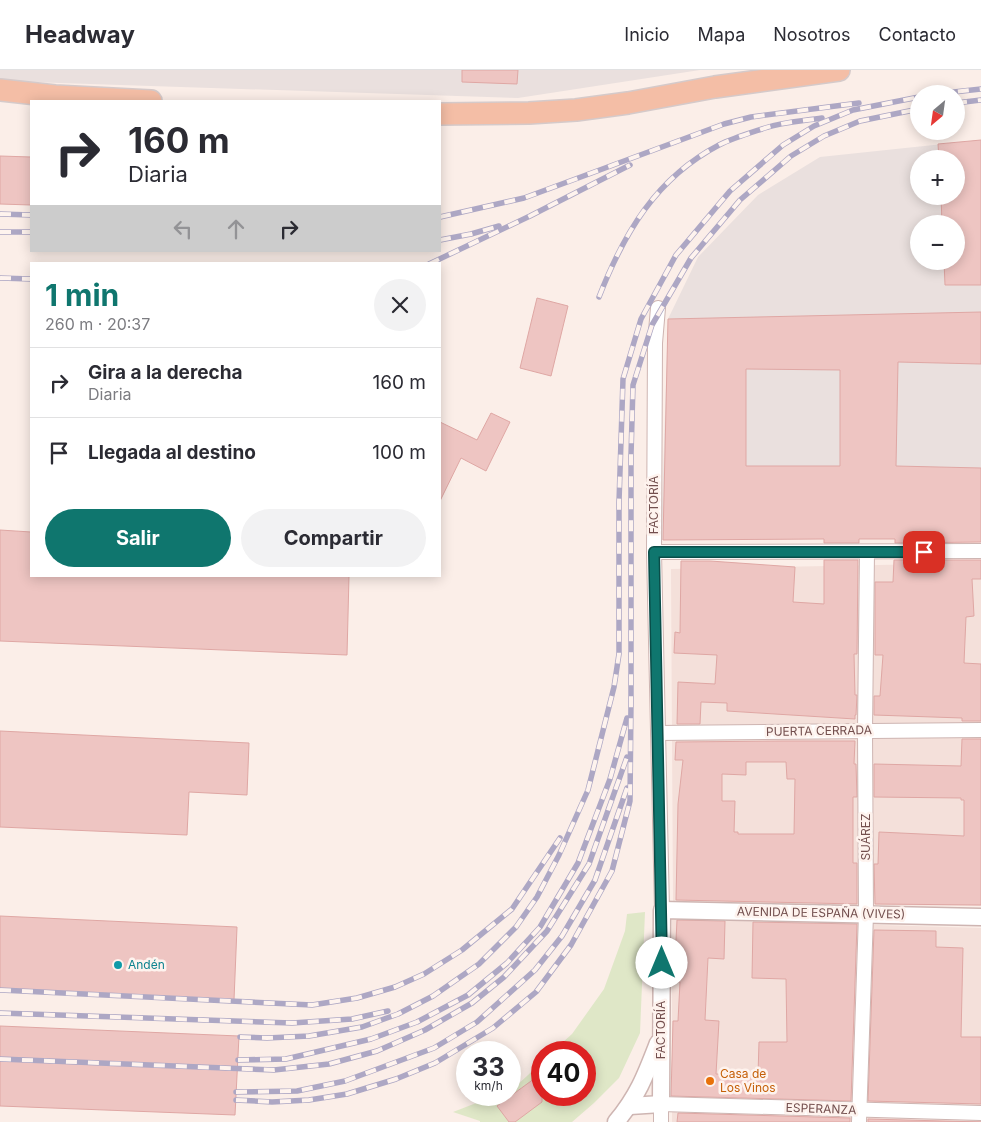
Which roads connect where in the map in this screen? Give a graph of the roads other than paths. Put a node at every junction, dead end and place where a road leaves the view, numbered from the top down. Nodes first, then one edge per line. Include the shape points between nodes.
1 (839, 70) edge
2 (0, 90) edge
3 (55, 96) junction
4 (132, 100) edge
5 (0, 104) edge
6 (441, 114) edge
7 (658, 308) dead end
8 (654, 552) junction
9 (867, 552) junction
10 (981, 552) edge
11 (865, 730) junction
12 (981, 730) edge
13 (658, 733) junction
14 (662, 910) junction
15 (866, 914) junction
16 (981, 917) edge
17 (661, 1033) junction
18 (661, 1104) junction
19 (630, 1106) junction
20 (981, 1113) edge
21 (859, 1116) edge
22 (616, 1122) edge
23 (661, 1122) edge

1 - 6 main road via 576,110
2 - 3 main road
3 - 4 main road
3 - 5 main road
7 - 8 street, FACTORÍA
8 - 9 street
8 - 13 street, FACTORÍA
9 - 10 street
9 - 11 street, SUÁREZ
11 - 12 street, PUERTA CERRADA
11 - 13 street, PUERTA CERRADA
11 - 15 street, SUÁREZ
13 - 14 street, FACTORÍA
14 - 15 street, AVENIDA DE ESPAÑA (VIVES)
14 - 17 street, FACTORÍA
15 - 16 street, AVENIDA DE ESPAÑA (VIVES)
15 - 21 street, SUÁREZ
17 - 18 street, FACTORÍA
17 - 19 street
18 - 19 street
18 - 21 street, ESPERANZA
18 - 23 street, FACTORÍA
19 - 22 street
20 - 21 street, ESPERANZA

